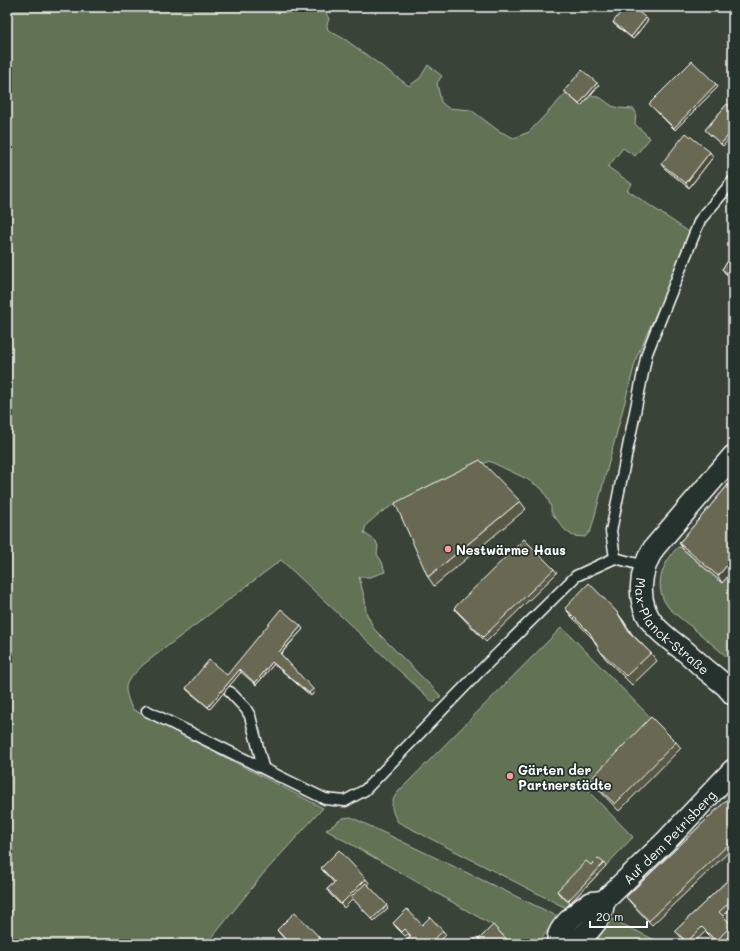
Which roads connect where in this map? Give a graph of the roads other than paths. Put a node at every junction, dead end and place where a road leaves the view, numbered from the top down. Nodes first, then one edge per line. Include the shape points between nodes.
1 (733, 181) edge
2 (733, 456) edge
3 (615, 558) junction
4 (645, 566) junction
5 (230, 692) dead end
6 (733, 694) edge
7 (147, 711) dead end
8 (263, 767) junction
9 (733, 770) edge
10 (604, 901) junction
11 (558, 944) edge
12 (564, 944) edge

1 - 3 lane via 700,220 648,353 611,531
2 - 4 street, Max-Planck-Straße via 654,548
3 - 4 lane
3 - 8 lane via 576,576 473,671 365,790 345,801 325,798
4 - 6 street, Max-Planck-Straße via 641,580 642,598 654,625
5 - 8 lane via 250,716
7 - 8 lane
9 - 10 street, Auf dem Petrisberg via 667,840
10 - 11 street, Auf dem Petrisberg via 585,906 572,917 561,930
10 - 12 street, Auf dem Petrisberg via 602,913 587,932

